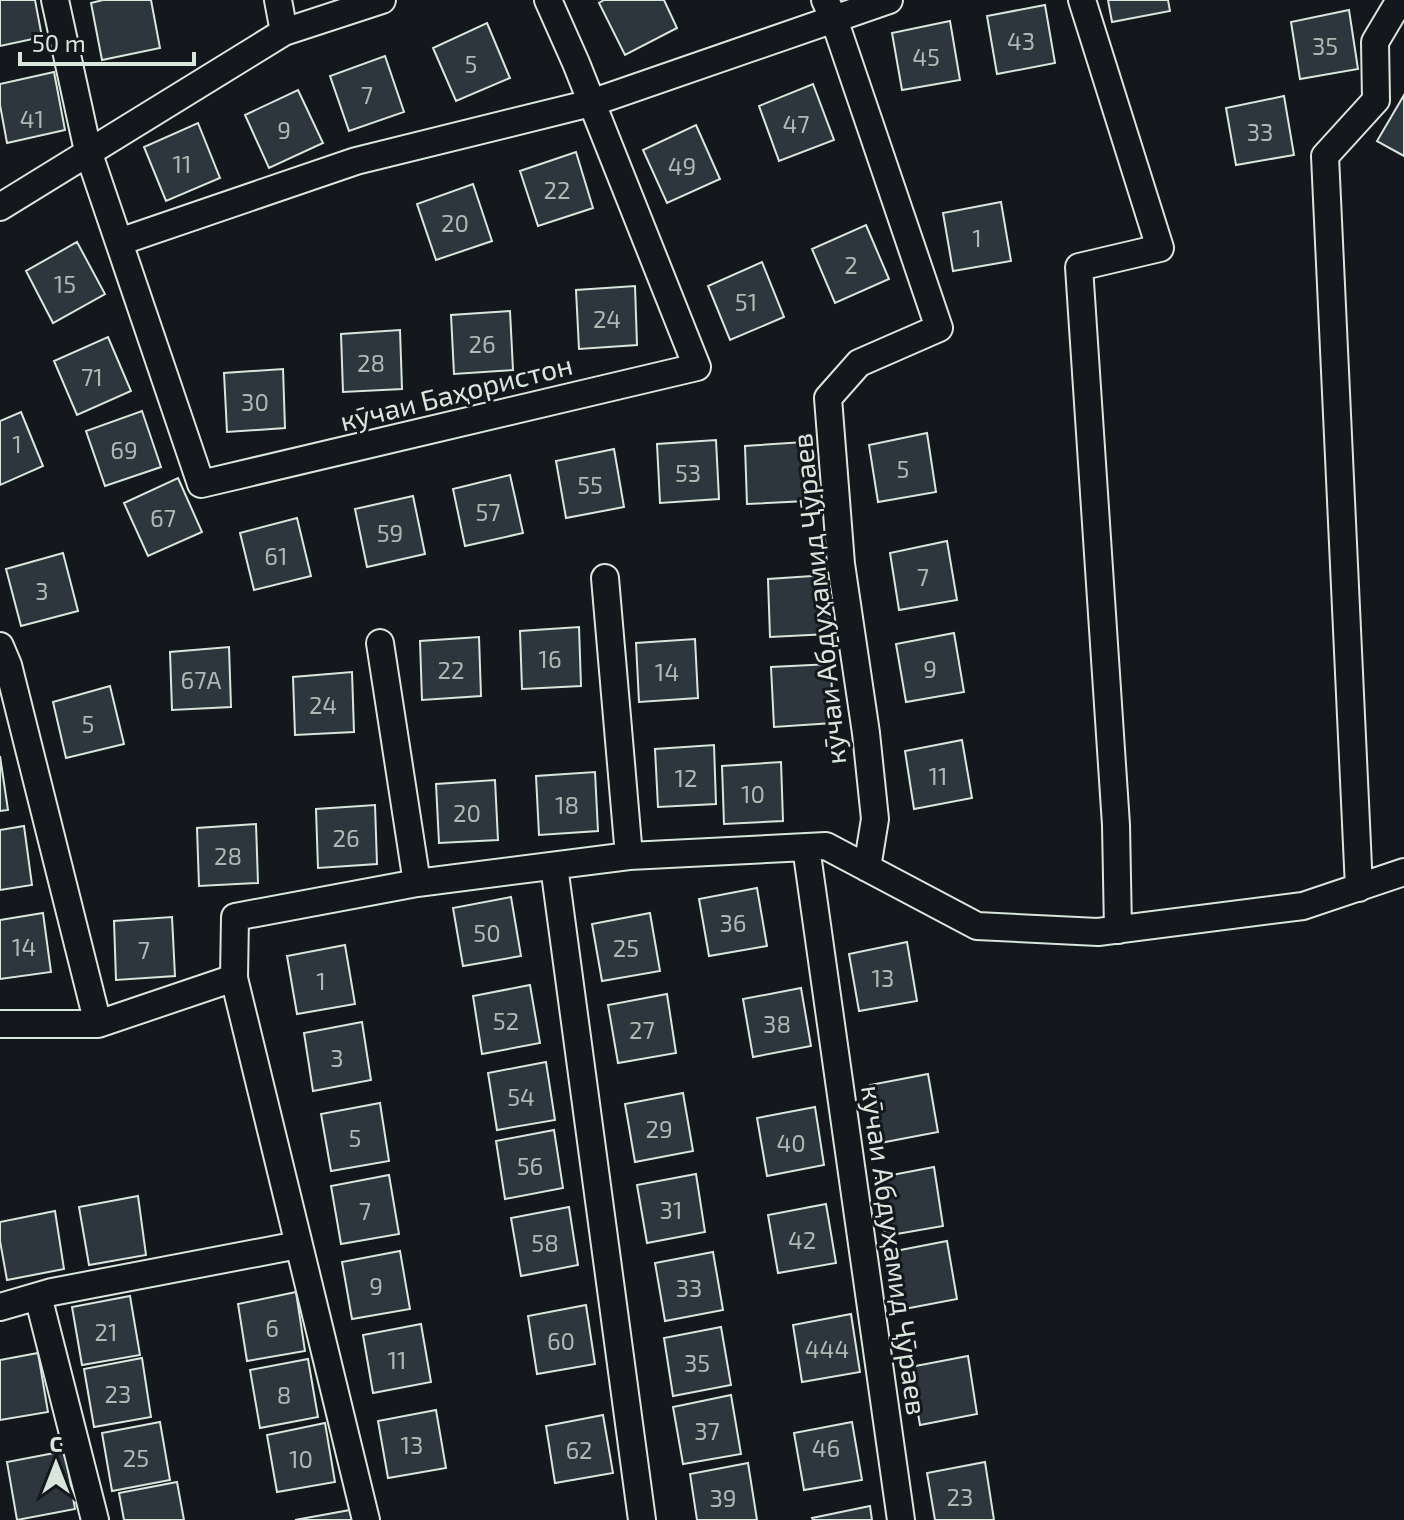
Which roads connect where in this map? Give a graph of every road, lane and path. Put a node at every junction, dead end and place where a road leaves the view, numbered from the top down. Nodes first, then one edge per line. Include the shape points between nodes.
1 (55, 0) edge
2 (278, 0) edge
3 (382, 0) edge
4 (548, 0) edge
5 (889, 0) edge
6 (1082, 0) edge
7 (1400, 0) edge
8 (829, 10) edge
9 (284, 32) junction
10 (591, 103) junction
11 (88, 151) junction
12 (0, 207) edge
13 (119, 242) junction
14 (605, 578) dead end
15 (380, 643) dead end
16 (0, 646) edge
17 (806, 847) junction
18 (629, 856) junction
19 (554, 866) junction
20 (867, 868) junction
21 (1404, 872) edge
22 (417, 883) junction
23 (1359, 888) junction
24 (1118, 930) junction
25 (234, 978) junction
26 (0, 1024) edge
27 (98, 1024) junction
28 (298, 1245) junction
29 (38, 1296) junction
30 (0, 1307) edge
31 (95, 1520) edge
32 (366, 1520) edge
33 (642, 1520) edge
34 (901, 1520) edge

1 - 11 street, кӯчаи Баҳористон
2 - 9 street
3 - 9 street
4 - 10 street, кӯчаи Баҳористон
5 - 8 street
6 - 24 street via 1160,248 1079,267 1116,825
7 - 23 street via 1375,42 1376,100 1325,156
8 - 10 street
8 - 20 street, кӯчаи Абдуҳамид Ҷӯраев via 939,328 859,363 828,398 841,564 875,819
9 - 11 street
10 - 13 street via 356,161
10 - 13 street, кӯчаи Баҳористон via 697,367 201,484
11 - 12 street
11 - 13 street, кӯчаи Баҳористон
14 - 18 street
15 - 22 street
16 - 27 street
17 - 18 street
17 - 20 street via 826,846
17 - 34 street, кӯчаи Абдуҳамид Ҷӯраев
18 - 19 street
19 - 22 street
19 - 33 street
20 - 24 street via 977,926
21 - 23 street
22 - 25 street via 235,917
23 - 24 street via 1303,906
25 - 27 street
25 - 28 street
26 - 27 street
28 - 29 street
28 - 32 street
29 - 30 street
29 - 31 street

